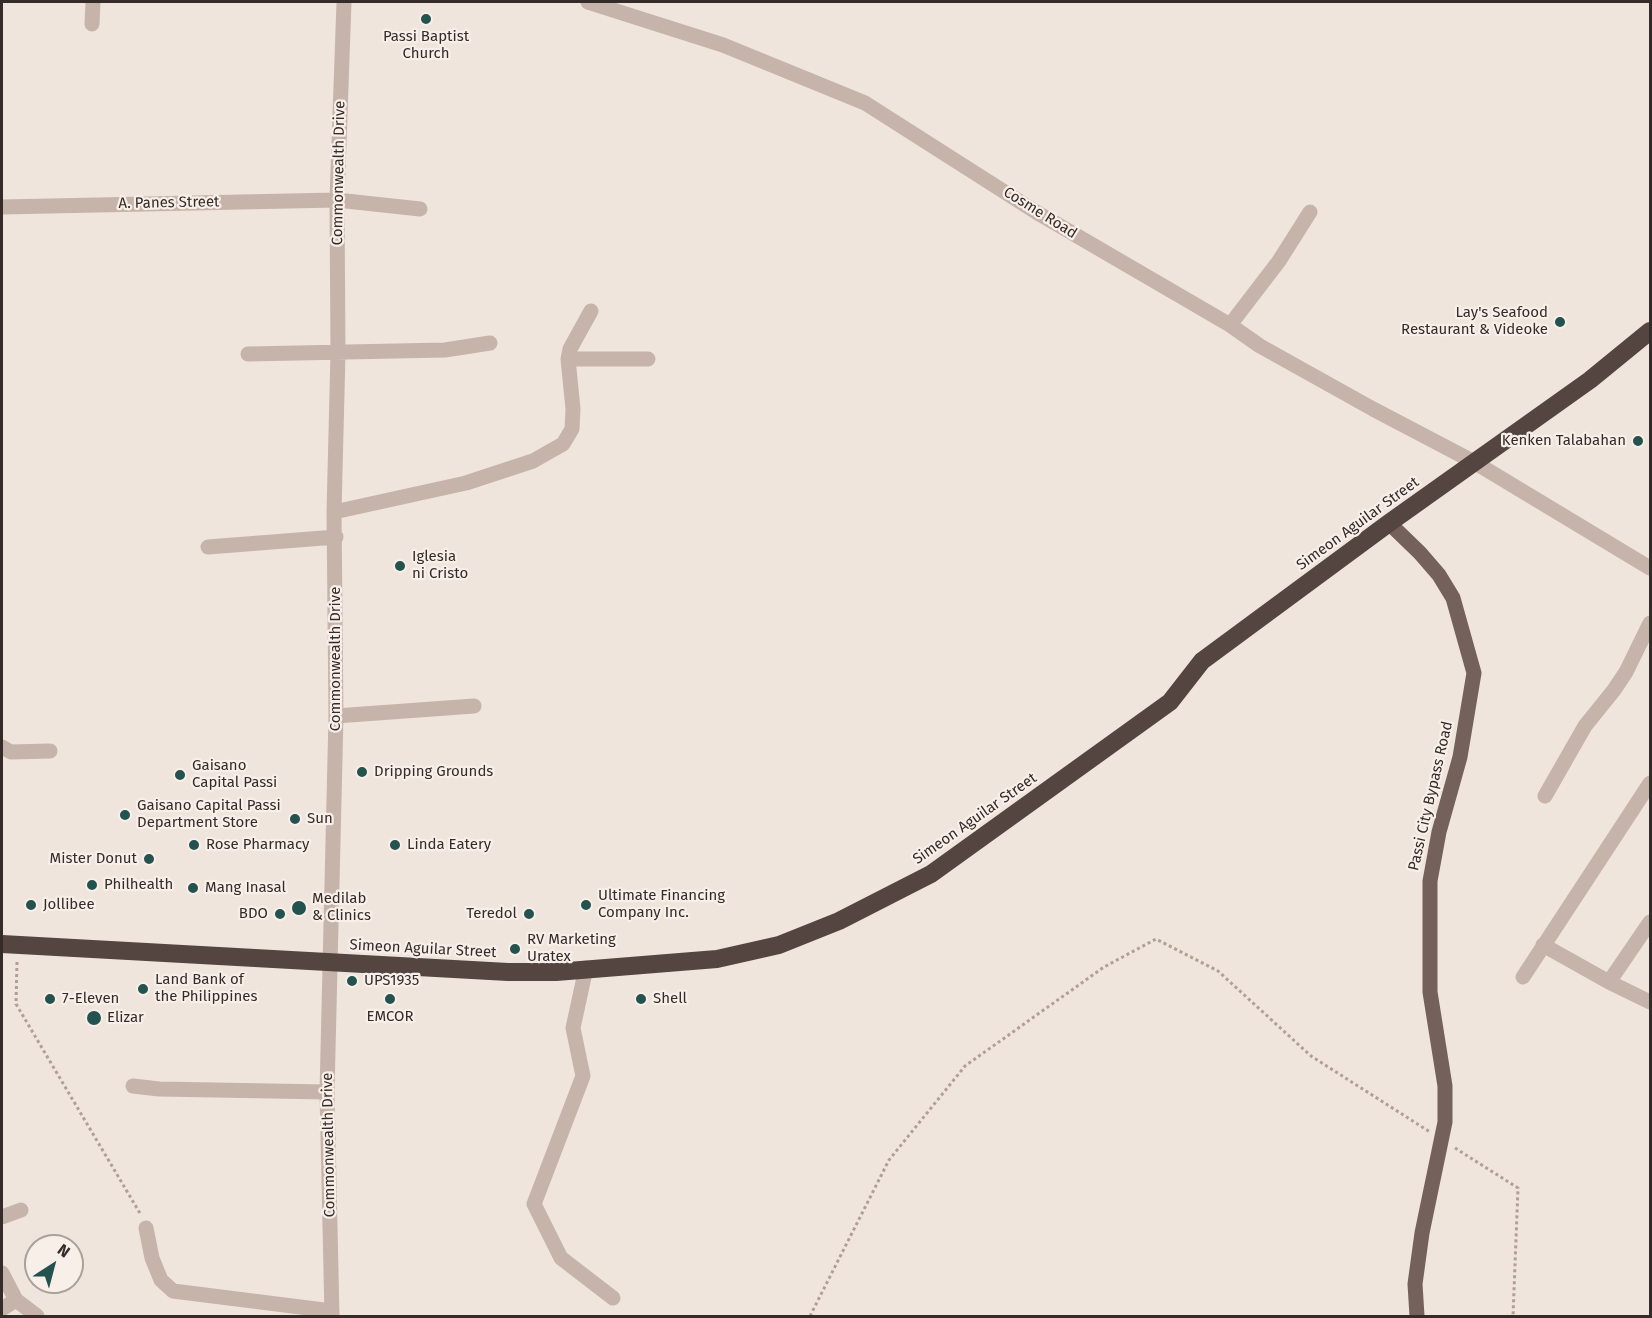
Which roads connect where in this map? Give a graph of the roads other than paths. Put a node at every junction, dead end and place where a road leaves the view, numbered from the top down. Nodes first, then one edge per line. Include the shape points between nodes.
1 (93, 2) edge
2 (344, 2) edge
3 (588, 2) edge
4 (92, 24) dead end
5 (337, 200) junction
6 (2, 207) edge
7 (420, 209) dead end
8 (1310, 212) dead end
9 (591, 311) dead end
10 (1230, 325) junction
11 (1650, 332) edge
12 (490, 343) dead end
13 (338, 352) junction
14 (248, 354) dead end
15 (568, 359) junction
16 (648, 359) dead end
17 (1474, 462) junction
18 (334, 512) junction
19 (1389, 523) junction
20 (336, 537) junction
21 (208, 547) dead end
22 (1650, 568) edge
23 (1650, 623) edge
24 (474, 706) dead end
25 (336, 716) junction
26 (2, 747) edge
27 (50, 751) dead end
28 (1650, 783) edge
29 (1545, 796) dead end
30 (1650, 922) edge
31 (9, 945) edge
32 (1544, 945) junction
33 (331, 962) junction
34 (586, 968) junction
35 (1523, 977) dead end
36 (1609, 982) junction
37 (1650, 1002) edge
38 (133, 1086) dead end
39 (327, 1092) junction
40 (21, 1210) dead end
41 (2, 1217) edge
42 (146, 1228) road end
43 (2, 1274) edge
44 (613, 1298) dead end
45 (16, 1300) junction
46 (2, 1309) edge
47 (332, 1314) edge
48 (37, 1317) edge
49 (1417, 1317) edge

1 - 4 street
2 - 5 street, Commonwealth Drive
3 - 10 street, Cosme Road via 723,45 865,103 1036,212
5 - 6 street, A. Panes Street
5 - 7 street, A. Panes Street
5 - 13 street, Commonwealth Drive
8 - 10 street via 1279,261
9 - 15 street
10 - 17 street, Cosme Road via 1260,346
11 - 17 highway, Simeon Aguilar Street
12 - 13 street via 445,350
13 - 14 street
13 - 18 street, Commonwealth Drive
15 - 16 street
15 - 18 street via 573,419 563,444 533,461 466,483
17 - 19 highway, Simeon Aguilar Street
17 - 22 street, Cosme Road
18 - 20 street, Commonwealth Drive
19 - 34 highway, Simeon Aguilar Street via 1202,661 1170,702 931,874 839,921 779,945 717,959
19 - 49 main road, Passi City Bypass Road via 1439,575 1453,598 1474,673 1460,757 1430,881 1430,992 1445,1086 1445,1122 1422,1233 1415,1284
20 - 21 street
20 - 25 street, Commonwealth Drive
23 - 29 street via 1626,672 1585,726
24 - 25 street
25 - 33 street, Commonwealth Drive
26 - 27 street via 10,752
28 - 32 street
30 - 36 street
31 - 33 highway, Simeon Aguilar Street
32 - 35 street
32 - 36 street
33 - 34 highway, Simeon Aguilar Street via 508,972
33 - 39 street, Commonwealth Drive
34 - 44 street via 573,1028 583,1076 534,1204 561,1258
36 - 37 street
38 - 39 street
39 - 47 street, Commonwealth Drive
40 - 41 street
42 - 47 street via 161,1280 173,1292
43 - 45 street
45 - 46 street
45 - 48 street

